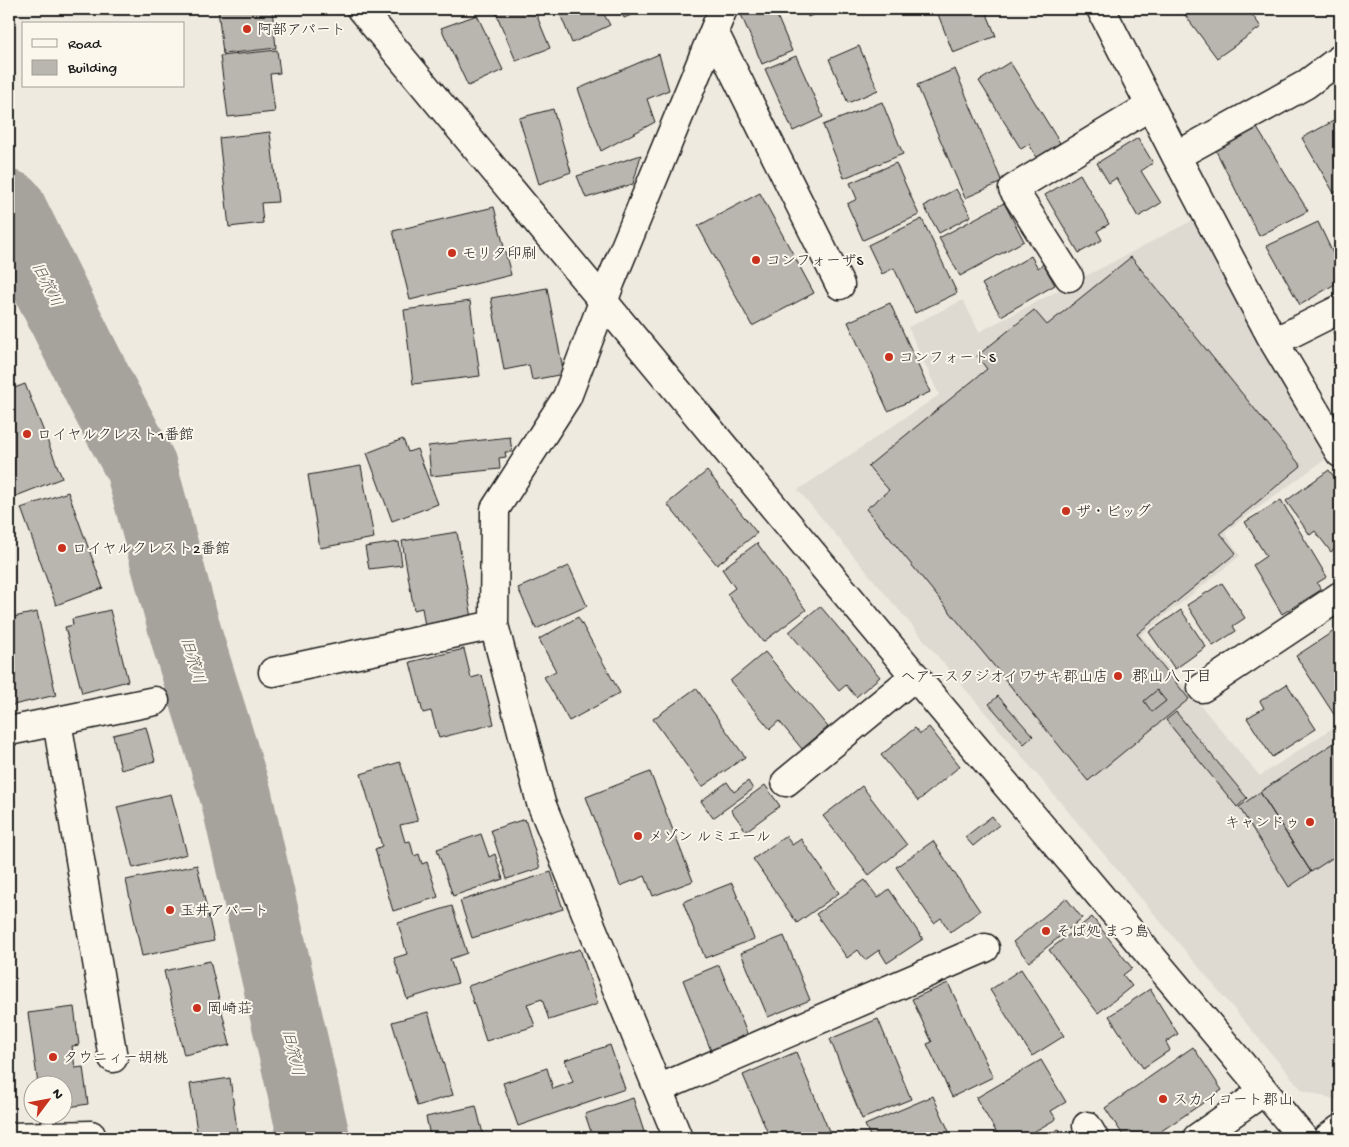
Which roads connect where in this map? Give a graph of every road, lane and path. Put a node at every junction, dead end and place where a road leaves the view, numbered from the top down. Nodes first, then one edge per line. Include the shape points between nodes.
1 (361, 9) edge
2 (1101, 9) edge
3 (718, 20) edge
4 (1340, 59) edge
5 (1150, 106) junction
6 (1176, 156) junction
7 (1069, 276) dead end
8 (840, 285) dead end
9 (602, 302) junction
10 (1340, 309) edge
11 (1274, 342) junction
12 (1340, 453) edge
13 (1340, 596) edge
14 (494, 626) junction
15 (273, 672) dead end
16 (915, 676) junction
17 (1202, 688) dead end
18 (155, 700) dead end
19 (57, 722) junction
20 (9, 730) edge
21 (786, 782) dead end
22 (985, 948) dead end
23 (113, 1058) dead end
24 (658, 1089) junction
25 (1264, 1091) junction
26 (1340, 1129) edge
27 (9, 1138) edge
28 (92, 1138) edge
29 (678, 1138) edge
30 (1197, 1138) edge
31 (1303, 1138) edge
32 (1328, 1138) edge

1 - 9 street
2 - 5 street
3 - 8 street
3 - 9 street
4 - 6 street via 1305,86
5 - 6 street
5 - 7 street via 1013,188
6 - 11 street
9 - 14 street via 566,397 495,509
9 - 16 street
10 - 11 street
11 - 12 street
13 - 17 street
14 - 15 street
14 - 24 street via 541,803
16 - 21 street
16 - 25 street
18 - 19 street
19 - 20 street
19 - 23 street
22 - 24 street
24 - 29 street
25 - 30 street
25 - 31 street
26 - 32 street
27 - 28 street via 91,1135

